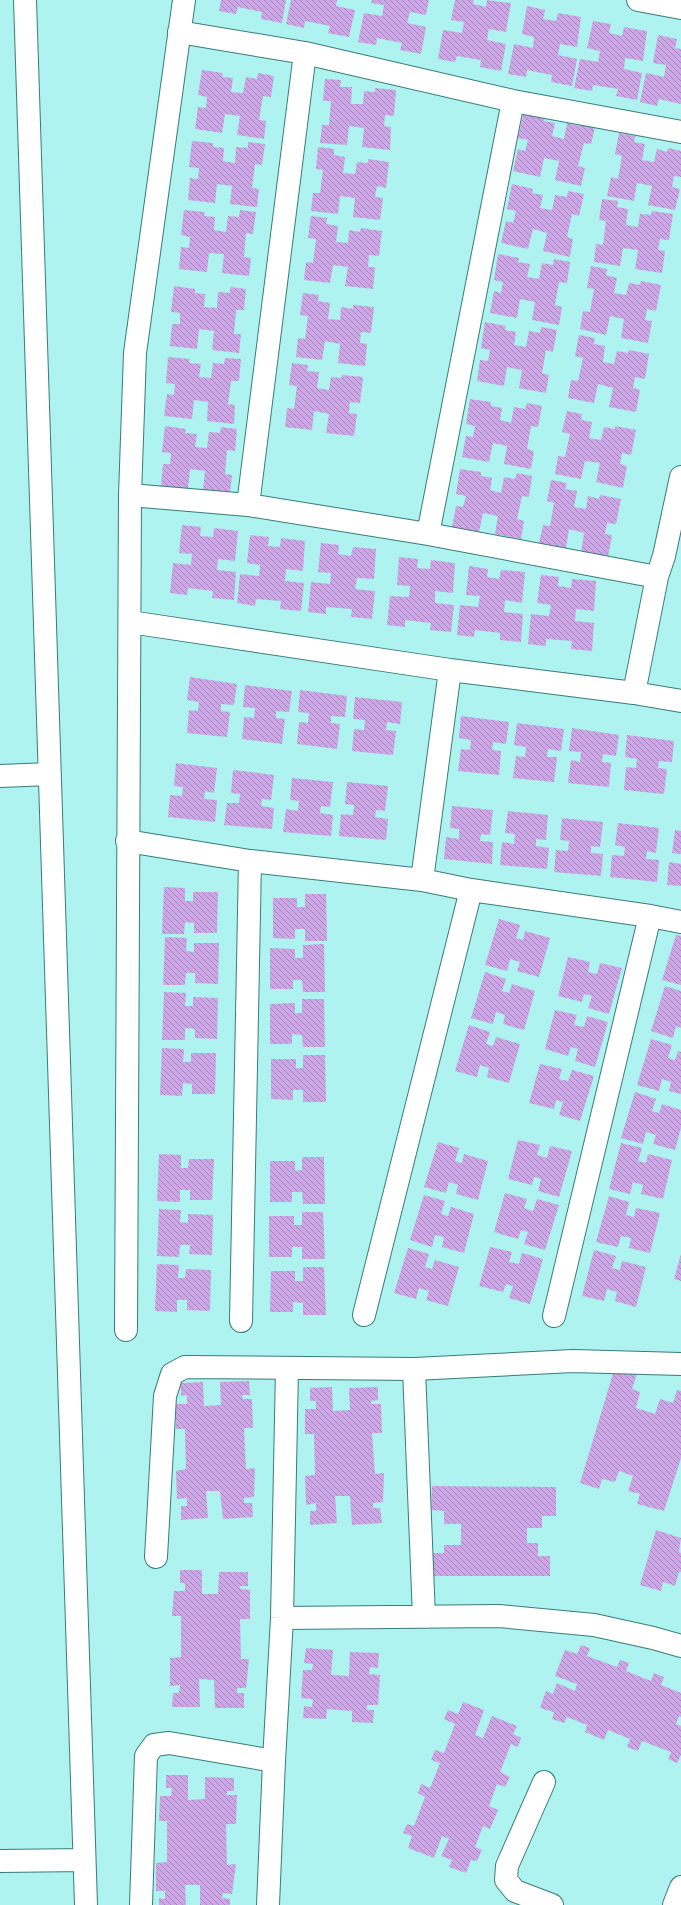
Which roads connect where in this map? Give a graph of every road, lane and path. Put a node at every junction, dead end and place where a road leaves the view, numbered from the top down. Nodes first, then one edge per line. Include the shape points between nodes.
1 (25, 0) edge
2 (184, 0) edge
3 (638, 0) edge
4 (681, 8) edge
5 (179, 32) junction
6 (305, 53) junction
7 (512, 101) junction
8 (681, 132) edge
9 (681, 477) edge
10 (130, 495) junction
11 (248, 505) junction
12 (428, 534) junction
13 (672, 558) edge
14 (657, 577) junction
15 (130, 622) junction
16 (450, 670) junction
17 (634, 693) junction
18 (681, 701) edge
19 (50, 774) junction
20 (0, 776) edge
21 (127, 841) junction
22 (250, 861) junction
23 (422, 880) junction
24 (471, 890) junction
25 (650, 916) junction
26 (681, 922) edge
27 (364, 1315) dead end
28 (554, 1316) dead end
29 (241, 1321) dead end
30 (126, 1330) dead end
31 (681, 1364) edge
32 (287, 1368) junction
33 (414, 1369) junction
34 (156, 1557) dead end
35 (282, 1618) junction
36 (424, 1618) junction
37 (681, 1646) edge
38 (274, 1761) junction
39 (544, 1782) dead end
40 (84, 1860) junction
41 (0, 1861) edge
42 (681, 1887) edge
43 (86, 1905) edge
44 (141, 1905) edge
45 (268, 1905) edge
46 (552, 1905) edge
47 (674, 1905) edge

1 - 19 street
2 - 5 street
3 - 4 street
5 - 6 street
5 - 10 street via 135,353
6 - 7 street
6 - 11 street
7 - 8 street
7 - 12 street
9 - 13 street
10 - 11 street
10 - 15 street
11 - 12 street
12 - 14 street
13 - 14 street
14 - 17 street
15 - 16 street
15 - 21 street
16 - 17 street
16 - 23 street
17 - 18 street
19 - 20 street
19 - 40 street
21 - 22 street
21 - 30 street
22 - 23 street
22 - 29 street
23 - 24 street
24 - 25 street
24 - 27 street
25 - 26 street
25 - 28 street
31 - 33 street via 573,1361
32 - 33 street
32 - 34 street via 186,1367 172,1374 165,1396
32 - 35 street
33 - 36 street
35 - 36 street
35 - 38 street
36 - 37 street via 499,1616 594,1625
38 - 44 street via 169,1743 154,1745 146,1756
38 - 45 street
39 - 46 street via 507,1866 506,1880 515,1891
40 - 41 street
40 - 43 street
42 - 47 street

